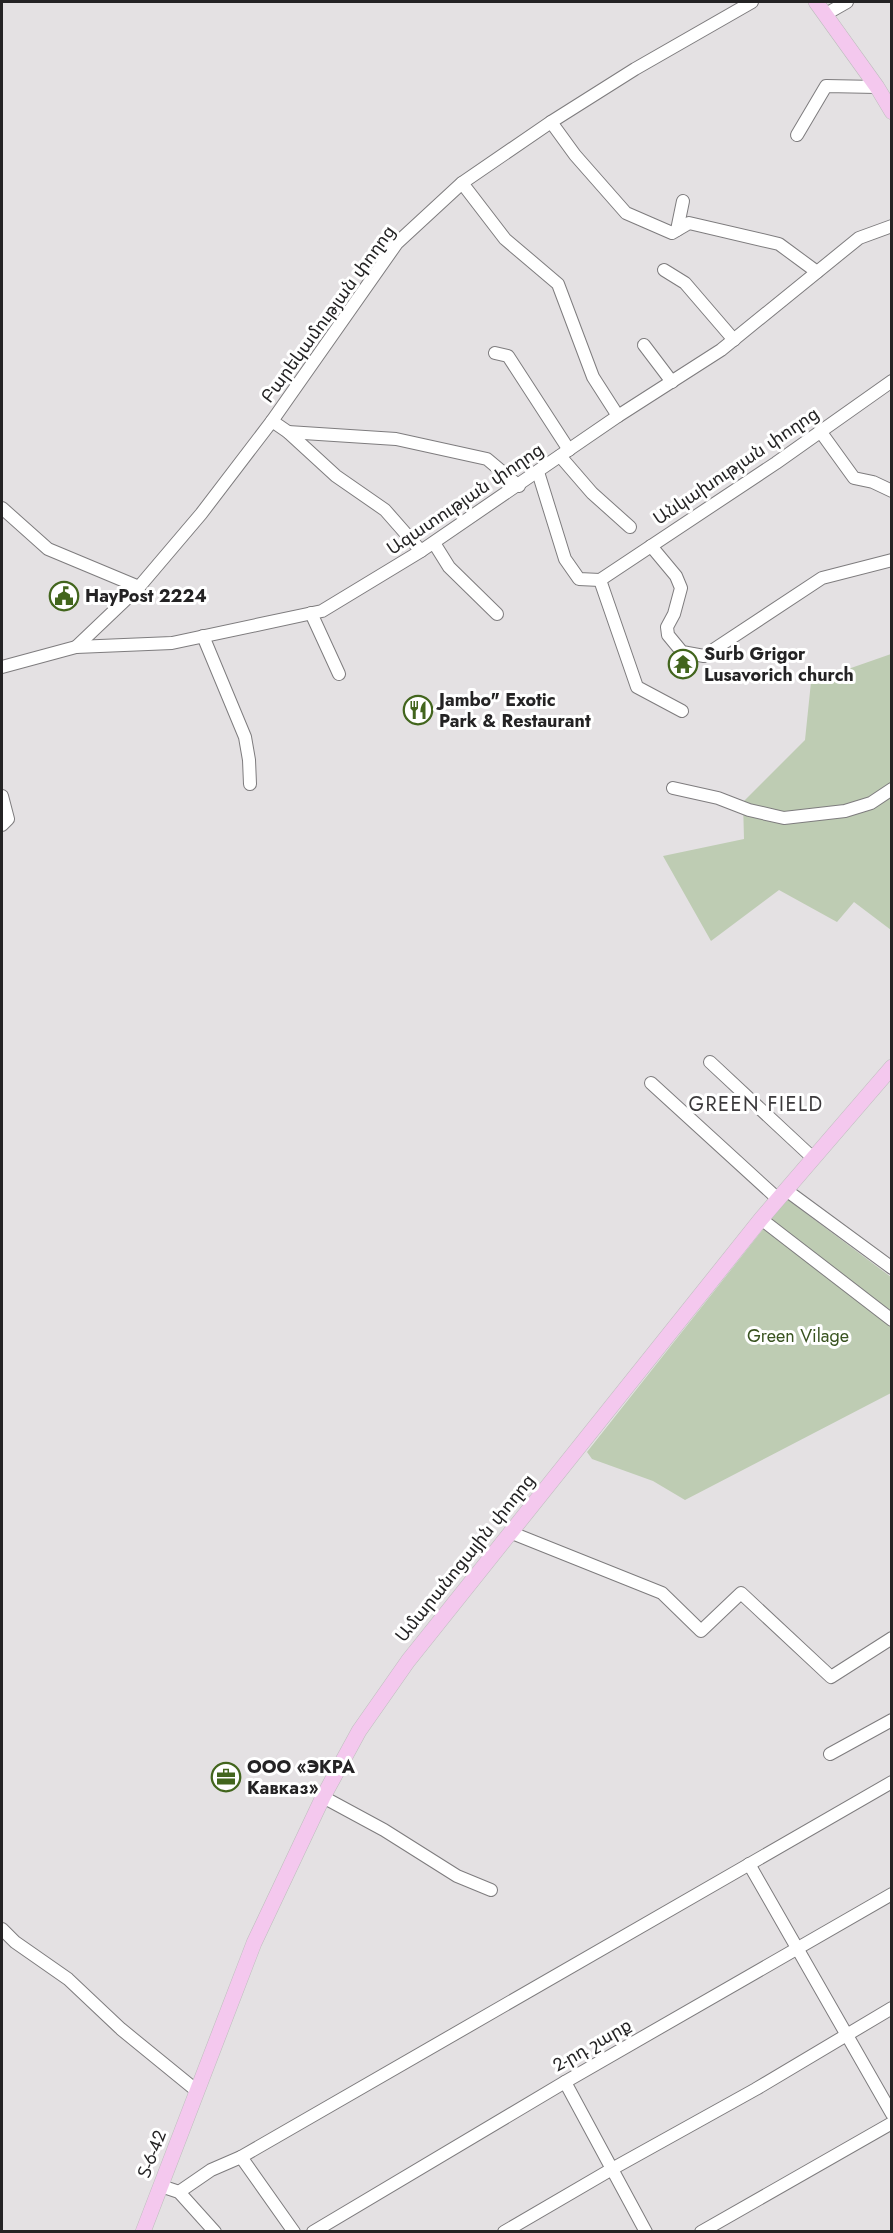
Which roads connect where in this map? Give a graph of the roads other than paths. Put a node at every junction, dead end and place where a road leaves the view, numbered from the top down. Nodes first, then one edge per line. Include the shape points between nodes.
1 (752, 2) edge
2 (816, 2) edge
3 (847, 2) edge
4 (826, 14) junction
5 (877, 87) junction
6 (891, 112) edge
7 (551, 122) junction
8 (797, 135) dead end
9 (462, 183) junction
10 (683, 201) dead end
11 (891, 226) edge
12 (677, 230) junction
13 (664, 270) dead end
14 (817, 272) junction
15 (734, 340) junction
16 (644, 345) dead end
17 (495, 353) dead end
18 (891, 381) edge
19 (672, 382) junction
20 (618, 416) junction
21 (272, 422) junction
22 (820, 431) junction
23 (288, 432) junction
24 (564, 453) junction
25 (538, 472) junction
26 (519, 486) junction
27 (891, 491) edge
28 (2, 508) edge
29 (630, 527) dead end
30 (434, 543) junction
31 (651, 546) junction
32 (422, 551) junction
33 (891, 560) edge
34 (600, 580) junction
35 (139, 587) junction
36 (311, 614) junction
37 (497, 614) dead end
38 (203, 636) junction
39 (76, 647) junction
40 (2, 667) edge
41 (339, 674) dead end
42 (682, 711) dead end
43 (250, 784) dead end
44 (673, 788) dead end
45 (891, 789) edge
46 (2, 796) edge
47 (5, 822) edge
48 (710, 1062) dead end
49 (891, 1067) edge
50 (651, 1083) dead end
51 (813, 1158) junction
52 (782, 1194) junction
53 (761, 1219) junction
54 (891, 1268) edge
55 (891, 1320) edge
56 (512, 1533) junction
57 (891, 1638) edge
58 (891, 1720) edge
59 (830, 1754) dead end
60 (891, 1782) edge
61 (323, 1797) junction
62 (748, 1864) junction
63 (491, 1890) dead end
64 (891, 1894) edge
65 (2, 1929) edge
66 (797, 1949) junction
67 (891, 2008) edge
68 (846, 2034) junction
69 (565, 2082) junction
70 (197, 2091) junction
71 (891, 2114) edge
72 (891, 2123) edge
73 (241, 2157) junction
74 (612, 2169) junction
75 (161, 2186) junction
76 (179, 2192) junction
77 (143, 2232) edge
78 (215, 2232) edge
79 (294, 2232) edge
80 (313, 2232) edge
81 (504, 2232) edge
82 (646, 2232) edge
83 (701, 2232) edge

1 - 7 street, Բարեկամության փողոց
2 - 4 main road
3 - 4 street
4 - 5 main road
5 - 6 main road
5 - 8 street via 826,87
7 - 9 street, Բարեկամության փողոց
7 - 12 street via 626,213 672,233
9 - 20 street via 505,239 558,284 593,377
9 - 21 street, Բարեկամության փողոց via 397,243
10 - 12 street
11 - 14 street, Ազատության փողոց via 859,238
12 - 14 street via 688,223 779,244
13 - 15 street via 685,283
14 - 15 street, Ազատության փողոց
15 - 19 street, Ազատության փողոց
16 - 19 street
17 - 24 street via 508,356
18 - 22 street, Անկախության փողոց
19 - 20 street, Ազատության փողոց
20 - 24 street, Ազատության փողոց
21 - 23 street
21 - 35 street, Բարեկամության փողոց
22 - 27 street via 854,478
22 - 31 street, Անկախության փողոց
23 - 26 street via 396,439 487,459
23 - 32 street via 336,476 385,510
24 - 25 street, Ազատության փողոց
24 - 29 street via 592,493
25 - 26 street, Ազատության փողոց
25 - 34 street via 565,559 579,579
26 - 30 street, Ազատության փողոց
28 - 35 street via 48,549
30 - 32 street, Ազատության փողոց
30 - 37 street via 449,567
31 - 33 street via 681,588 667,627 668,635 682,652 704,656 822,578
31 - 34 street, Անկախության փողոց
32 - 36 street, Ազատության փողոց
34 - 42 street via 637,687
35 - 39 street, Բարեկամության փողոց
36 - 38 street, Ազատության փողոց
36 - 41 street
38 - 39 street, Ազատության փողոց via 172,643
38 - 43 street via 245,737
39 - 40 street, Ազատության փողոց
44 - 45 street via 784,818 845,811 871,802
46 - 47 street
48 - 51 street
49 - 51 main road, Ամարանոցային փողոց / Տ-6-42
50 - 52 street
51 - 52 main road, Ամարանոցային փողոց / Տ-6-42
52 - 53 main road, Ամարանոցային փողոց / Տ-6-42
52 - 54 street
53 - 55 street
53 - 56 main road, Ամարանոցային փողոց / Տ-6-42
56 - 57 street via 662,1593 701,1631 741,1593 831,1677
56 - 61 main road, Ամարանոցային փողոց / Տ-6-42 via 408,1660 359,1731
58 - 59 street
60 - 62 street
61 - 63 street via 457,1876
61 - 70 main road, Ամարանոցային փողոց / Տ-6-42 via 254,1943
62 - 66 street
62 - 73 street
64 - 66 street, 2-րդ շարք
65 - 70 street via 68,1978 121,2029
66 - 68 street
66 - 69 street, 2-րդ շարք
67 - 68 street
68 - 71 street
68 - 74 street
69 - 74 street
69 - 80 street, 2-րդ շարք
70 - 75 main road, Տ-6-42 / Տ-6-42
72 - 83 street
73 - 76 street via 211,2170
73 - 79 street
74 - 81 street
74 - 82 street
75 - 76 street
75 - 77 main road, Տ-6-42 / Տ-6-42
76 - 78 street

